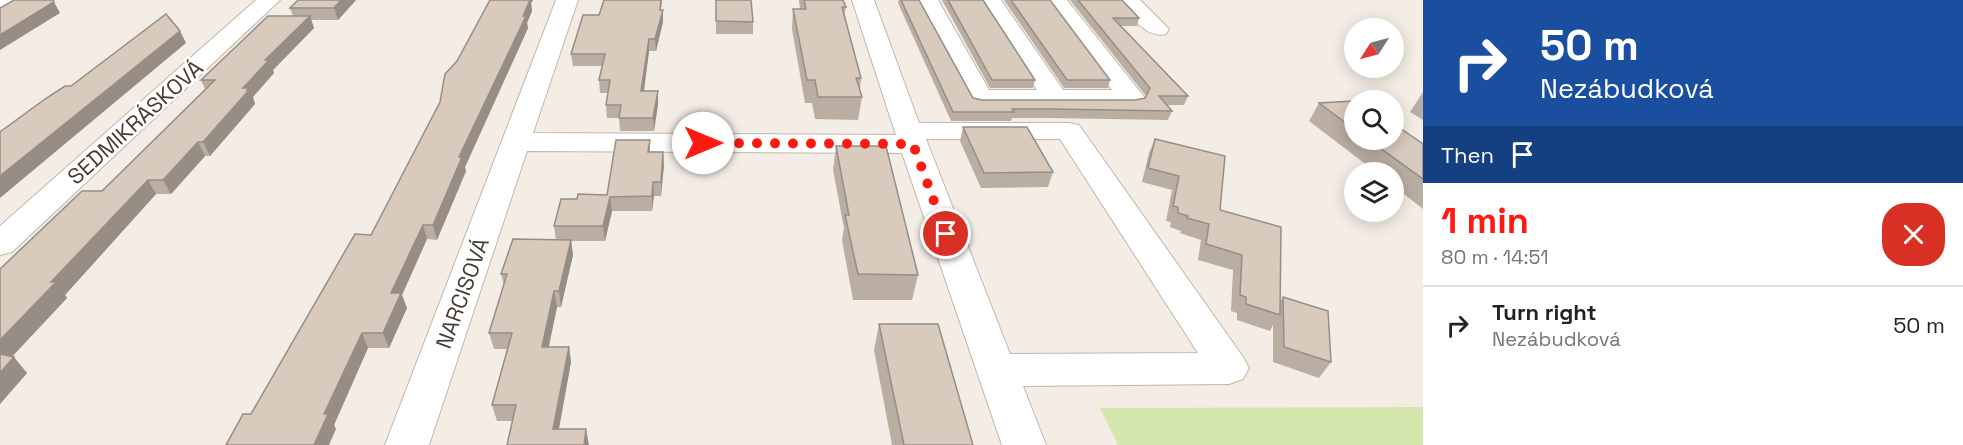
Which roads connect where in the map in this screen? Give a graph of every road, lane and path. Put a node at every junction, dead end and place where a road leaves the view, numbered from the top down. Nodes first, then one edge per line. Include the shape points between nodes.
1 (8, 0) edge
2 (269, 0) edge
3 (567, 0) edge
4 (862, 0) edge
5 (927, 0) edge
6 (990, 0) edge
7 (1056, 0) edge
8 (1128, 0) edge
9 (0, 5) edge
10 (1158, 29) dead end
11 (1054, 98) junction
12 (910, 137) junction
13 (516, 142) junction
14 (0, 244) edge
15 (996, 370) junction
16 (407, 445) edge
17 (1024, 445) edge

1 - 9 street
2 - 14 street, SEDMIKRÁSKOVÁ
3 - 13 street, NARCISOVÁ
4 - 12 street
5 - 11 street via 980,98
6 - 11 street
7 - 11 street via 1132,98
8 - 10 street
12 - 13 street
12 - 15 street
12 - 15 street via 1069,131 1228,368
13 - 16 street, NARCISOVÁ
15 - 17 street

